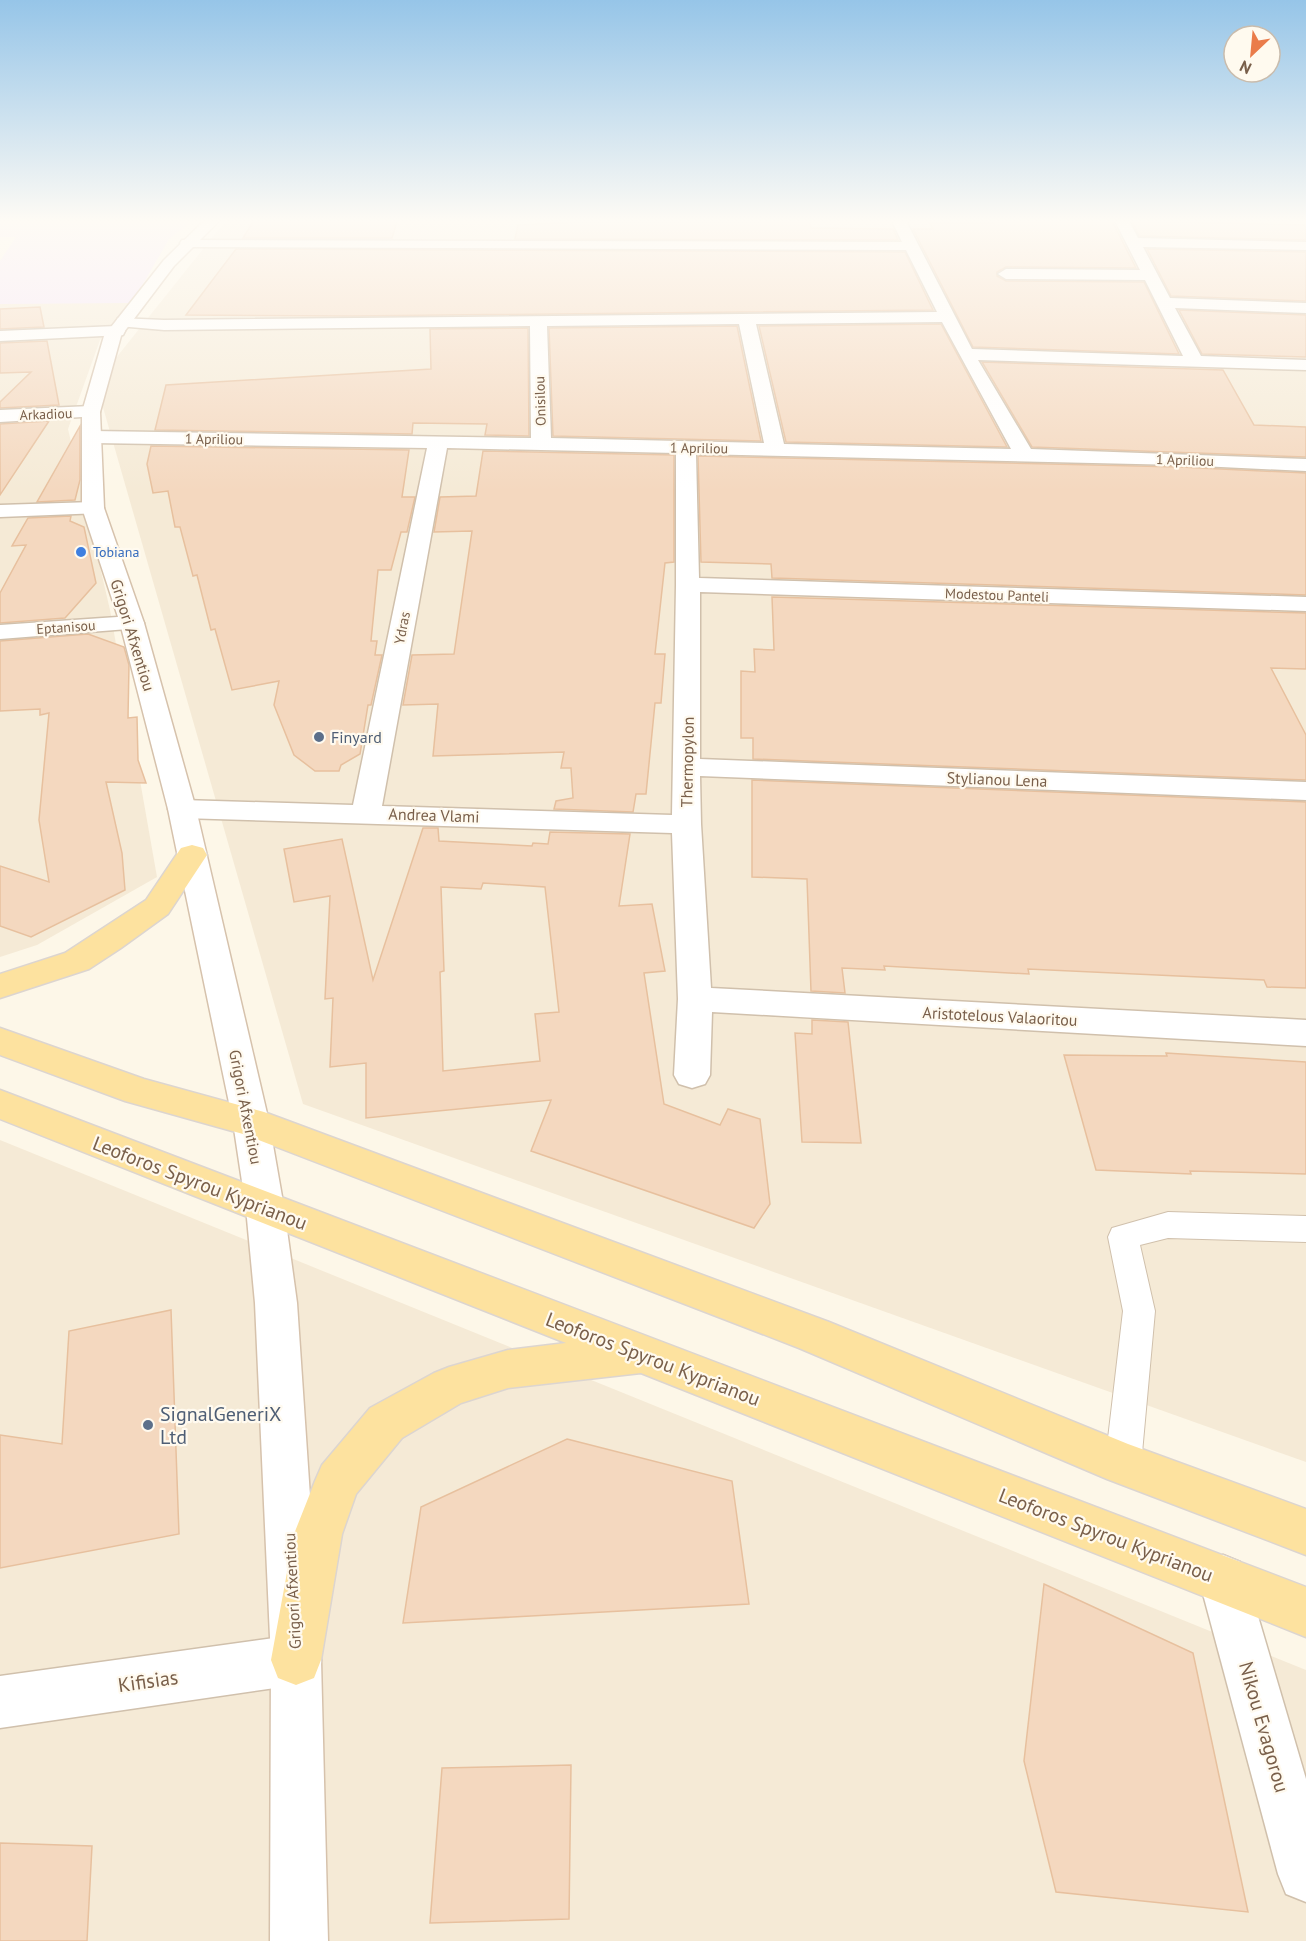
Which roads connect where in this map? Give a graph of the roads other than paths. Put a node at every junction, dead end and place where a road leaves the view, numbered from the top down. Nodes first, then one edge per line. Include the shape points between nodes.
1 (134, 310) edge
2 (945, 310) edge
3 (1167, 310) edge
4 (949, 317) junction
5 (746, 318) junction
6 (537, 321) junction
7 (118, 330) junction
8 (0, 336) edge
9 (966, 354) junction
10 (1195, 362) junction
11 (1306, 365) edge
12 (92, 412) junction
13 (0, 416) edge
14 (93, 437) junction
15 (438, 442) junction
16 (541, 444) junction
17 (686, 448) junction
18 (775, 450) junction
19 (1024, 455) junction
20 (1306, 465) edge
21 (93, 508) junction
22 (0, 511) edge
23 (688, 585) junction
24 (1306, 604) edge
25 (132, 623) junction
26 (0, 632) edge
27 (688, 767) junction
28 (1306, 791) edge
29 (182, 809) junction
30 (366, 813) junction
31 (686, 824) junction
32 (192, 855) junction
33 (0, 987) edge
34 (695, 999) junction
35 (1306, 1033) edge
36 (0, 1041) edge
37 (692, 1075) dead end
38 (0, 1104) edge
39 (251, 1122) junction
40 (265, 1208) junction
41 (1306, 1229) edge
42 (643, 1355) junction
43 (1123, 1464) junction
44 (1306, 1532) edge
45 (1222, 1579) junction
46 (1306, 1612) edge
47 (296, 1660) junction
48 (0, 1702) edge
49 (1306, 1874) edge
50 (299, 1941) edge

1 - 7 street
2 - 4 street
3 - 10 street
4 - 5 street
4 - 9 street
5 - 6 street
5 - 18 street
6 - 7 street via 164,325
6 - 16 street, Onisilou
7 - 8 street
7 - 12 street, Grigori Afxentiou
9 - 10 street
9 - 19 street
10 - 11 street
12 - 13 street, Arkadiou
12 - 14 street, Grigori Afxentiou
14 - 15 street, 1 Apriliou
14 - 21 street, Grigori Afxentiou
15 - 16 street, 1 Apriliou
15 - 30 street, Ydras
16 - 17 street, 1 Apriliou
17 - 18 street, 1 Apriliou
17 - 23 street, Thermopylon
18 - 19 street, 1 Apriliou
19 - 20 street, 1 Apriliou
21 - 22 street
21 - 25 street, Grigori Afxentiou
23 - 24 street, Modestou Panteli
23 - 27 street, Thermopylon
25 - 26 street, Eptanisou
25 - 29 street, Grigori Afxentiou
27 - 28 street, Stylianou Lena
27 - 31 street, Thermopylon
29 - 30 street, Andrea Vlami
29 - 32 street, Grigori Afxentiou
30 - 31 street, Andrea Vlami
31 - 34 street, Thermopylon
32 - 33 main road via 157,906 110,940 77,961
32 - 39 street, Grigori Afxentiou
34 - 35 street, Aristotelous Valaoritou
34 - 37 street, Thermopylon
36 - 39 main road via 138,1092
38 - 40 main road, Leoforos Spyrou Kyprianou
39 - 40 street, Grigori Afxentiou
39 - 43 main road via 814,1335
40 - 42 main road, Leoforos Spyrou Kyprianou
40 - 47 street, Grigori Afxentiou via 276,1303
41 - 43 lane via 1168,1225 1123,1237 1139,1311
42 - 45 main road, Leoforos Spyrou Kyprianou
42 - 47 main road via 508,1369 448,1388 386,1423 338,1481 318,1534
43 - 44 main road
45 - 46 main road, Leoforos Spyrou Kyprianou
45 - 49 street, Nikou Evagorou
47 - 48 street, Kifisias
47 - 50 street, Grigori Afxentiou

